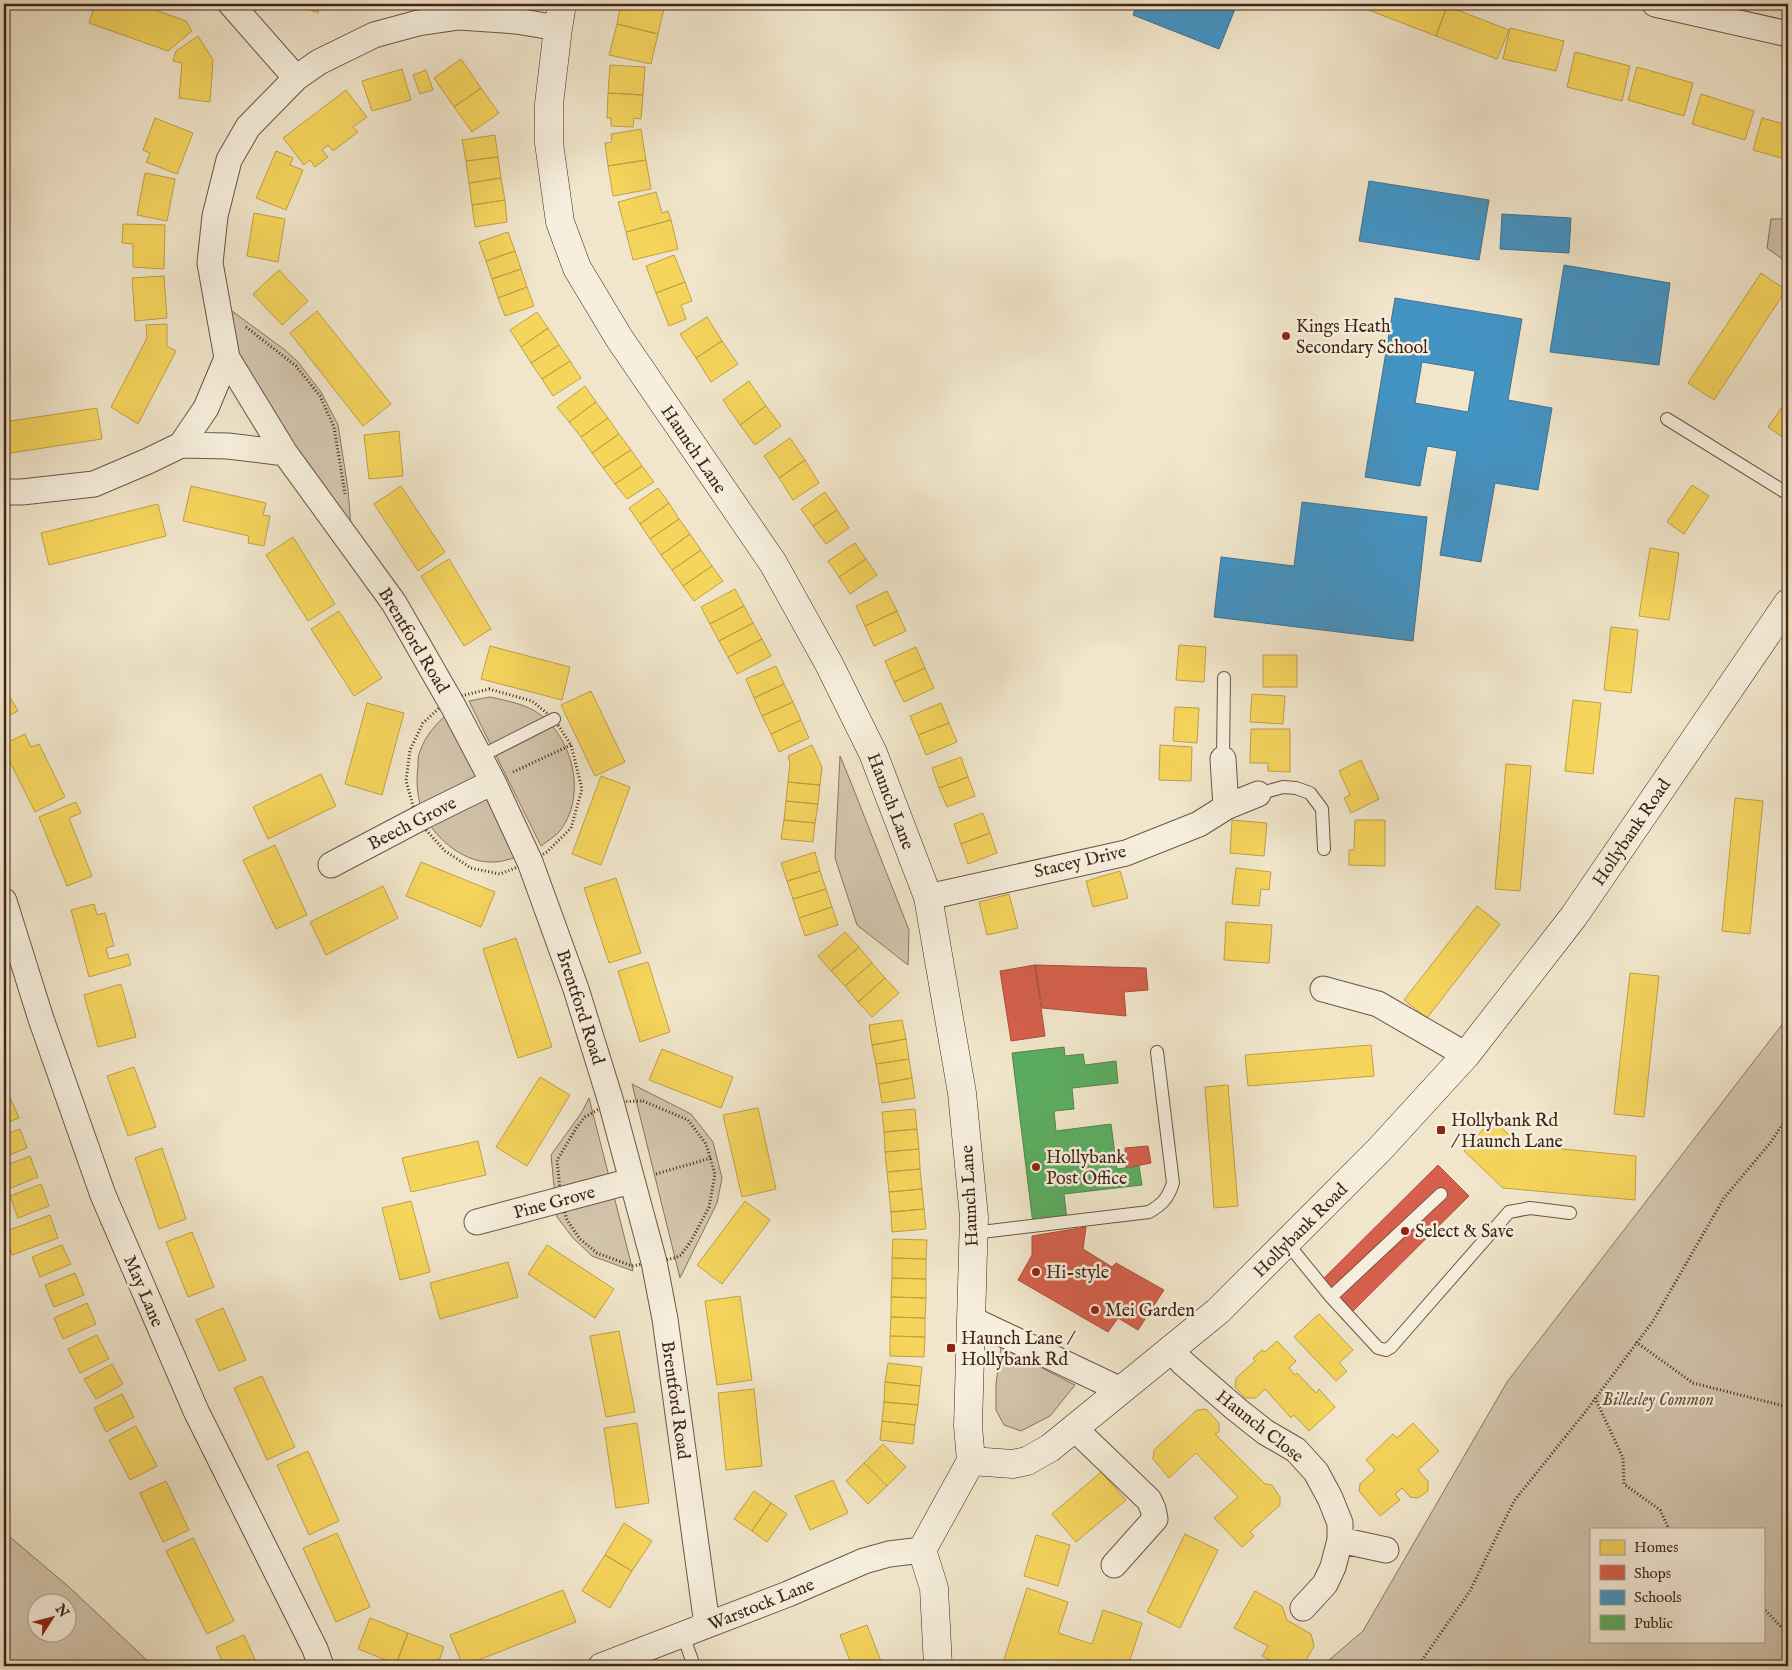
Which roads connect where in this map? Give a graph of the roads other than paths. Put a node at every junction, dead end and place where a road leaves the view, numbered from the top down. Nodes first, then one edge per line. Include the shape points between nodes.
1 (231, 4) edge
2 (1655, 4) edge
3 (560, 16) edge
4 (1788, 34) edge
5 (296, 78) junction
6 (227, 358) junction
7 (1666, 419) dead end
8 (181, 445) junction
9 (285, 453) junction
10 (4, 492) edge
11 (1788, 494) edge
12 (1788, 604) edge
13 (1224, 678) dead end
14 (554, 719) dead end
15 (480, 757) junction
16 (1224, 759) joint
17 (493, 782) junction
18 (1258, 794) joint
19 (1226, 807) junction
20 (1324, 850) dead end
21 (332, 865) dead end
22 (928, 897) junction
23 (4, 901) edge
24 (1323, 989) dead end
25 (1157, 1052) dead end
26 (1466, 1055) junction
27 (632, 1181) junction
28 (1441, 1194) dead end
29 (1570, 1213) dead end
30 (476, 1222) dead end
31 (973, 1233) junction
32 (1287, 1244) junction
33 (1331, 1297) junction
34 (971, 1319) junction
35 (1171, 1350) junction
36 (1121, 1390) junction
37 (1074, 1428) junction
38 (971, 1461) junction
39 (1340, 1540) junction
40 (922, 1550) junction
41 (1386, 1550) dead end
42 (1114, 1565) dead end
43 (1303, 1608) dead end
44 (707, 1625) junction
45 (683, 1635) junction
46 (321, 1666) edge
47 (601, 1666) edge
48 (694, 1666) edge
49 (938, 1666) edge

1 - 5 street
2 - 4 street
3 - 5 street, Brentford Road via 516,21 459,17 418,23 374,35 319,62
3 - 22 street, Haunch Lane via 549,104 549,143 560,222 577,268 618,338 773,563 829,664 873,753
5 - 6 street, Brentford Road via 248,128 229,160 215,216 210,263
6 - 8 street via 206,408
6 - 9 street, Brentford Road
7 - 11 lane
8 - 9 street via 228,446
8 - 10 street via 94,484
9 - 15 street, Brentford Road via 394,602
12 - 26 street, Hollybank Road via 1574,916
13 - 16 lane
14 - 15 lane
15 - 17 street, Brentford Road
16 - 19 street
17 - 21 street, Beech Grove
17 - 27 street, Brentford Road via 527,855 576,989
18 - 19 street, Stacey Drive
18 - 20 lane via 1283,787 1310,793 1322,809
19 - 22 street, Stacey Drive via 1199,824 1126,853
22 - 31 street, Haunch Lane via 962,1093
23 - 46 street, May Lane via 103,1196 196,1411
24 - 26 street via 1378,1004
25 - 31 lane via 1173,1183 1161,1206 1149,1212
26 - 32 street, Hollybank Road via 1380,1150
27 - 30 street, Pine Grove
27 - 44 street, Brentford Road via 666,1319
28 - 33 lane
29 - 33 lane via 1530,1208 1509,1212 1386,1350 1378,1348
31 - 34 street, Haunch Lane
32 - 33 lane
32 - 35 street, Hollybank Road via 1218,1311
34 - 36 street
34 - 38 street, Haunch Lane via 968,1426
35 - 36 street, Hollybank Road
35 - 39 street, Haunch Close via 1236,1409 1265,1432 1296,1450 1316,1472 1340,1523
36 - 37 street, Hollybank Road
37 - 38 street, Hollybank Road via 1050,1448 1027,1461 1013,1464
37 - 42 street via 1150,1500 1154,1509 1155,1519
38 - 40 street
39 - 41 street
39 - 43 street, Haunch Close via 1325,1584
40 - 44 street, Warstock Lane via 888,1554 864,1562
40 - 49 street via 934,1588
44 - 45 street, Warstock Lane
45 - 47 street, Warstock Lane
45 - 48 lane

